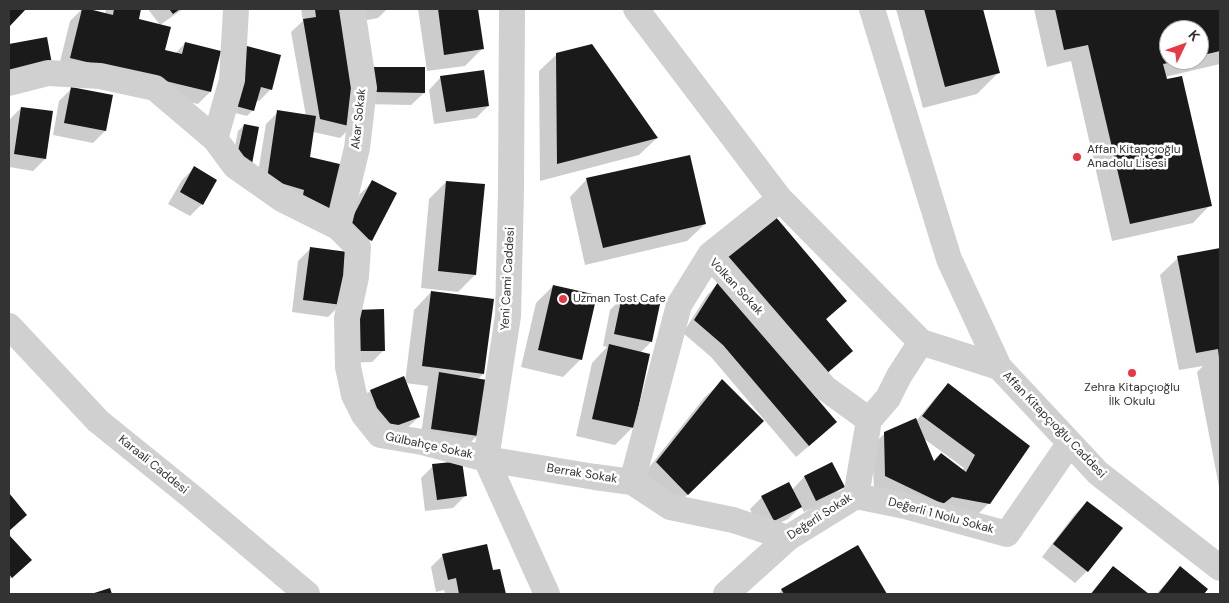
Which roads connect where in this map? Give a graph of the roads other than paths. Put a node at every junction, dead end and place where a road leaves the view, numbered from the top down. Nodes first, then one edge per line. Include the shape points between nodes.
1 (236, 9) edge
2 (352, 9) edge
3 (512, 9) edge
4 (636, 9) edge
5 (872, 9) edge
6 (9, 83) edge
7 (216, 139) junction
8 (780, 199) junction
9 (338, 227) junction
10 (710, 255) junction
11 (9, 326) edge
12 (921, 342) junction
13 (999, 367) junction
14 (869, 420) junction
15 (1069, 444) junction
16 (486, 459) junction
17 (632, 482) junction
18 (856, 496) junction
19 (788, 538) junction
20 (1220, 568) edge
21 (307, 594) edge
22 (547, 594) edge
23 (726, 594) edge

1 - 7 street via 232,80
2 - 9 street, Akar Sokak via 364,88 357,148
3 - 16 street, Yeni Cami Caddesi via 508,316
4 - 8 street
5 - 13 street, Affan Kitapçıoğlu Caddesi via 949,259
6 - 7 street, Gülbahçe Sokak via 48,73 100,76 155,88
7 - 9 street, Gülbahçe Sokak via 235,166 282,199
8 - 10 street
8 - 12 street
9 - 16 street, Gülbahçe Sokak via 358,248 356,277 347,318 348,368 354,396 364,416 380,435
10 - 14 street, Volkan Sokak via 824,388
10 - 17 street, Volkan Sokak via 679,305
11 - 21 street, Karaali Caddesi via 98,421
12 - 13 street
12 - 14 street via 888,398
13 - 15 street, Affan Kitapçıoğlu Caddesi
14 - 18 street, Değerli Sokak
15 - 18 street, Değerli 1 Nolu Sokak via 1007,534
15 - 20 street, Affan Kitapçıoğlu Caddesi via 1098,473
16 - 17 street, Berrak Sokak
16 - 22 street
17 - 19 street, Berrak Sokak via 670,507 733,520
18 - 19 street, Değerli Sokak
19 - 23 street, Değerli Sokak

